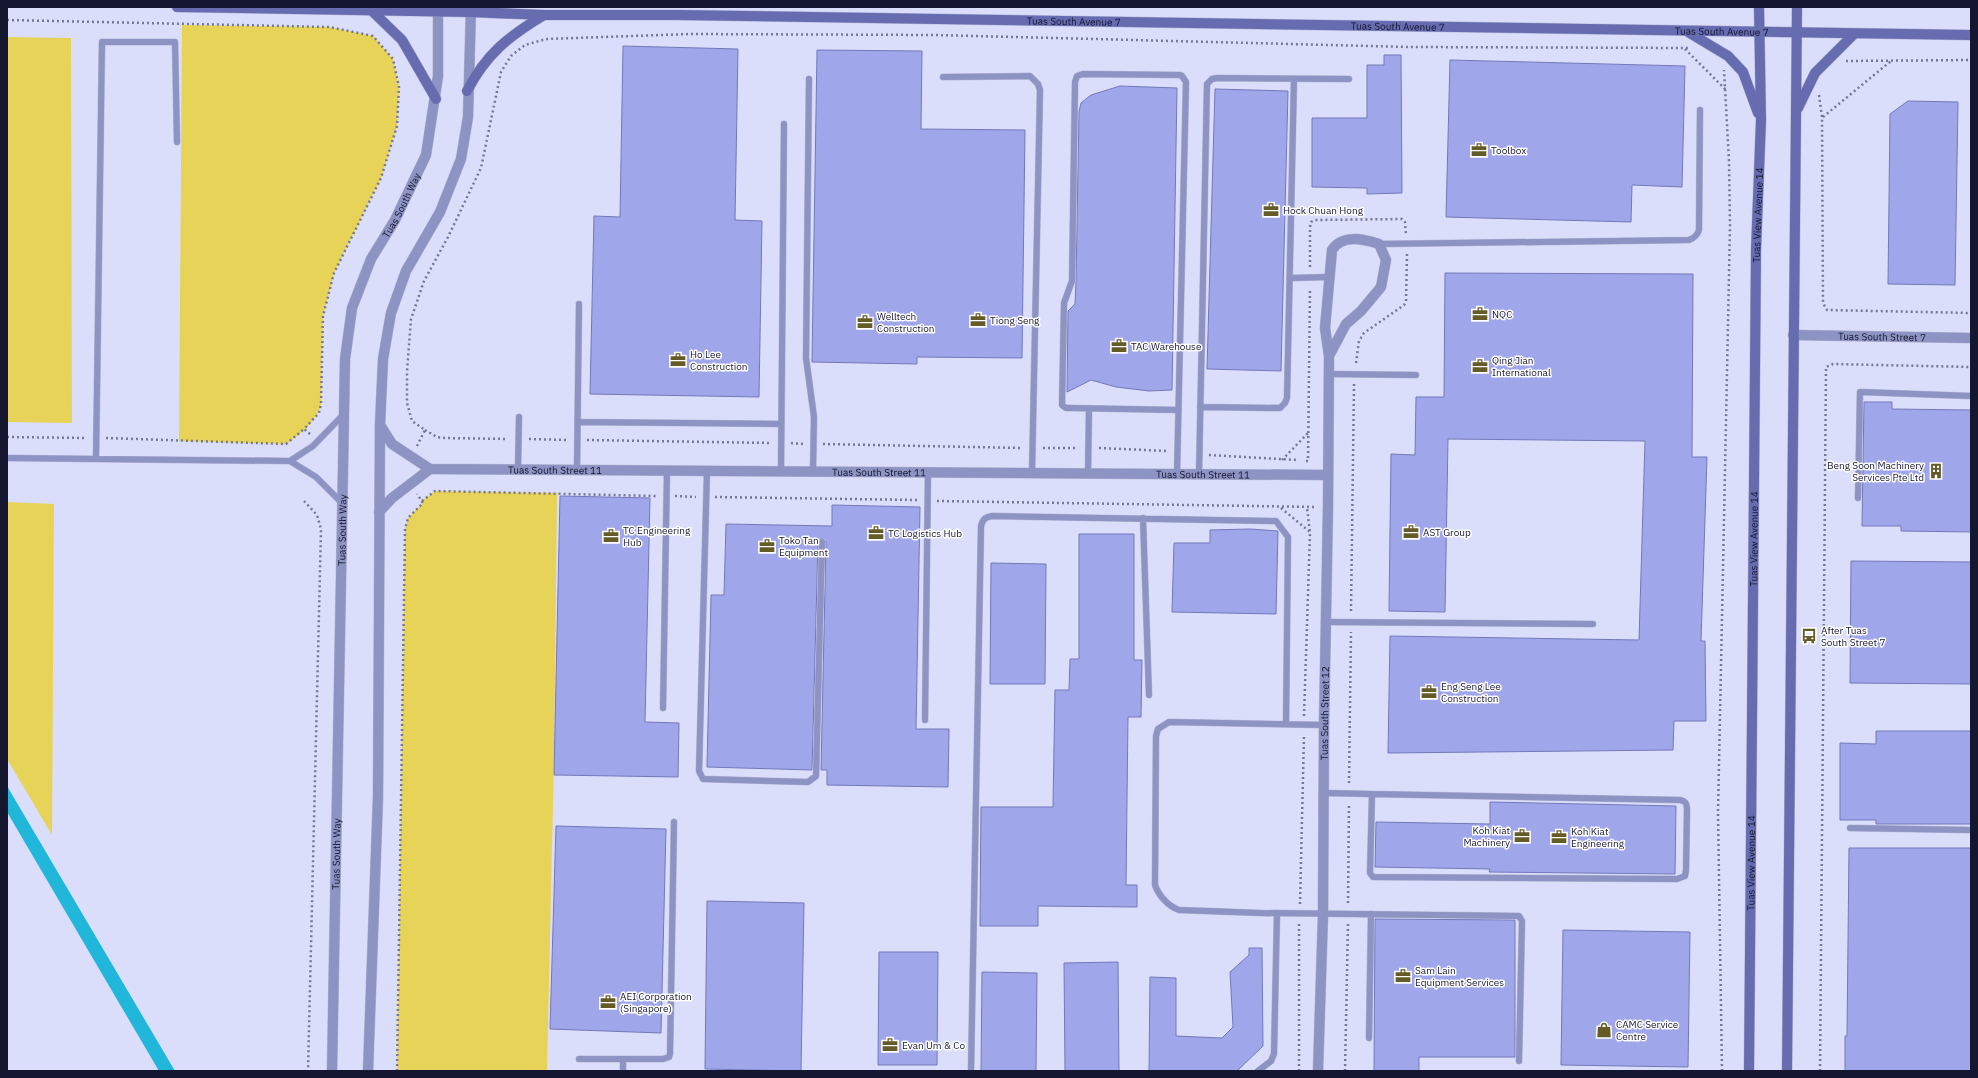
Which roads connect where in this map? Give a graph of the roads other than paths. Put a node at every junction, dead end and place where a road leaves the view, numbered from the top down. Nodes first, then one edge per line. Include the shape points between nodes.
1 (177, 7) edge
2 (1759, 7) edge
3 (1798, 7) edge
4 (438, 9) edge
5 (470, 9) edge
6 (371, 10) junction
7 (544, 15) junction
8 (1688, 32) junction
9 (1760, 32) junction
10 (1798, 32) junction
11 (1854, 34) junction
12 (1971, 35) edge
13 (943, 77) dead end
14 (809, 79) dead end
15 (1294, 79) junction
16 (1350, 79) dead end
17 (467, 91) junction
18 (436, 99) junction
19 (1700, 110) dead end
20 (1796, 110) junction
21 (1761, 120) junction
22 (784, 124) dead end
23 (177, 142) dead end
24 (1378, 244) junction
25 (1290, 278) junction
26 (1329, 278) junction
27 (579, 304) dead end
28 (1793, 335) junction
29 (1971, 338) edge
30 (1329, 356) junction
31 (1328, 374) junction
32 (1416, 375) dead end
33 (1971, 396) edge
34 (1200, 407) junction
35 (1089, 409) junction
36 (1178, 410) junction
37 (343, 415) junction
38 (519, 416) dead end
39 (578, 422) junction
40 (781, 424) junction
41 (380, 425) junction
42 (7, 458) edge
43 (96, 459) junction
44 (290, 462) junction
45 (430, 469) junction
46 (518, 469) junction
47 (577, 470) junction
48 (666, 470) junction
49 (708, 470) junction
50 (781, 471) junction
51 (813, 471) junction
52 (928, 472) junction
53 (1032, 473) junction
54 (1088, 473) junction
55 (1177, 474) junction
56 (1198, 474) junction
57 (1328, 475) junction
58 (1858, 498) dead end
59 (342, 503) junction
60 (379, 512) junction
61 (1144, 518) junction
62 (822, 542) dead end
63 (1326, 622) junction
64 (1593, 624) dead end
65 (1149, 694) dead end
66 (663, 708) dead end
67 (925, 720) dead end
68 (1286, 724) junction
69 (1324, 725) junction
70 (1324, 793) junction
71 (1372, 794) junction
72 (674, 822) dead end
73 (1850, 828) dead end
74 (1971, 830) edge
75 (1277, 913) junction
76 (1323, 914) junction
77 (1371, 914) junction
78 (1369, 1038) dead end
79 (368, 1056) junction
80 (579, 1059) dead end
81 (623, 1059) junction
82 (1519, 1061) dead end
83 (332, 1071) edge
84 (368, 1071) edge
85 (375, 1071) edge
86 (623, 1071) edge
87 (972, 1071) edge
88 (1258, 1071) edge
89 (1318, 1071) edge
90 (1749, 1071) edge
91 (1787, 1071) edge

1 - 6 street, Tuas South Avenue 7
2 - 9 street, Tuas View Avenue 14
3 - 10 street
4 - 5 street, Tuas South Avenue 7
4 - 6 street, Tuas South Avenue 7
4 - 18 street, Tuas South Way
5 - 7 street, Tuas South Avenue 7
5 - 17 street
6 - 18 street via 402,40
7 - 8 street, Tuas South Avenue 7 via 1432,26
7 - 17 street via 507,39 492,53
8 - 9 street, Tuas South Avenue 7
8 - 21 street via 1728,56 1743,72
9 - 10 street, Tuas South Avenue 7
9 - 21 street, Tuas View Avenue 14
10 - 11 street, Tuas South Avenue 7
10 - 20 street
11 - 12 street, Tuas South Avenue 7
11 - 20 street via 1816,73
13 - 53 lane via 1030,76 1040,90
14 - 51 lane via 806,358 814,417
15 - 16 lane
15 - 25 lane
15 - 34 lane via 1217,78 1207,84
17 - 41 street via 468,117 460,159 440,212 406,271 391,313 383,359
18 - 37 street, Tuas South Way via 426,155 395,220 371,259 352,308 345,359
19 - 24 lane via 1699,230 1694,238
20 - 28 street
21 - 90 street, Tuas View Avenue 14 via 1756,250
22 - 40 lane
23 - 43 lane via 175,42 102,42
24 - 26 street, Tuas South Street 12 via 1362,239 1346,240 1335,245 1332,250
24 - 30 street, Tuas South Street 12 via 1386,260 1381,287 1346,324
25 - 26 lane
25 - 34 lane via 1285,403 1280,408
26 - 30 street, Tuas South Street 12 via 1325,328
27 - 39 lane
28 - 29 street, Tuas South Street 7
28 - 91 street
30 - 31 street, Tuas South Street 12
31 - 32 lane
31 - 57 street, Tuas South Street 12
33 - 58 lane via 1860,392
34 - 56 lane
35 - 36 lane
35 - 36 lane via 1066,408 1062,405 1064,303 1072,281 1074,82 1077,76 1083,74 1180,75 1186,82
35 - 54 lane
36 - 55 lane
37 - 44 lane via 319,440
37 - 59 street, Tuas South Way
38 - 46 lane
39 - 40 lane
39 - 47 lane
40 - 50 lane
41 - 45 street via 392,444
41 - 60 street
42 - 43 lane
43 - 44 lane
44 - 59 lane via 316,476
45 - 46 street, Tuas South Street 11
45 - 60 street via 392,498
46 - 47 street, Tuas South Street 11
47 - 48 street, Tuas South Street 11
48 - 49 street, Tuas South Street 11
48 - 66 lane
49 - 50 street, Tuas South Street 11
49 - 62 lane via 699,771 704,779 808,782 816,776
50 - 51 street, Tuas South Street 11
51 - 52 street, Tuas South Street 11
52 - 53 street, Tuas South Street 11
52 - 67 lane
53 - 54 street, Tuas South Street 11
54 - 55 street, Tuas South Street 11
55 - 56 street, Tuas South Street 11
56 - 57 street, Tuas South Street 11
57 - 63 street, Tuas South Street 12
59 - 83 street, Tuas South Way
60 - 79 street via 378,797
61 - 65 lane
61 - 68 lane via 1269,520 1276,521 1287,534
61 - 87 lane via 993,516 983,520
63 - 64 lane
63 - 69 street, Tuas South Street 12
68 - 69 lane
68 - 75 lane via 1169,722 1158,729 1156,736 1155,885 1158,892 1171,908 1179,910
69 - 70 street, Tuas South Street 12
70 - 71 lane
70 - 76 street, Tuas South Street 12
71 - 71 lane via 1683,800 1688,809 1686,870 1684,876 1677,879 1373,877 1370,873
72 - 81 lane via 670,1054 663,1059
73 - 74 lane
75 - 76 lane
75 - 88 lane via 1274,1054 1272,1061
76 - 77 lane
76 - 89 street, Tuas South Street 12
77 - 78 lane
77 - 82 lane via 1519,916 1522,921
79 - 84 street
79 - 85 street
80 - 81 lane
81 - 86 lane

